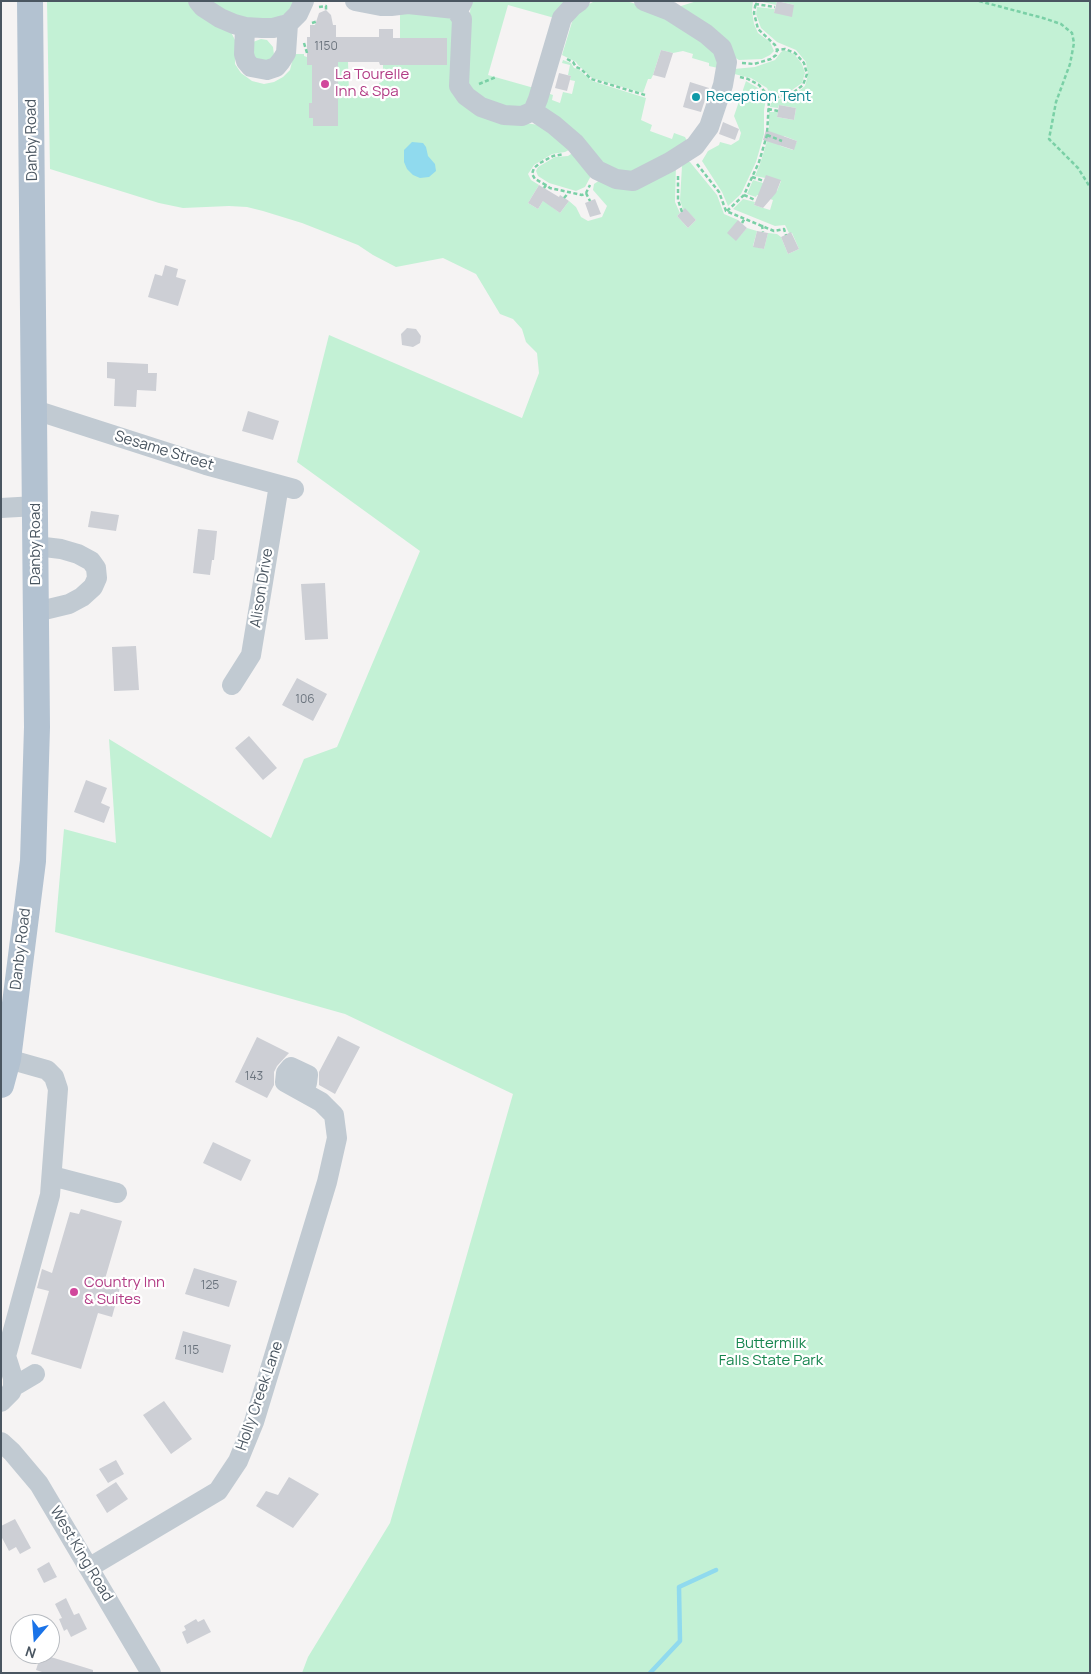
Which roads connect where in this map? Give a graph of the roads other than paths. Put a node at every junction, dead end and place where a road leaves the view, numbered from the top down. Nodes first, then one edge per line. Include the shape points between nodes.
1 (30, 1) edge
2 (198, 1) edge
3 (304, 1) edge
4 (355, 1) edge
5 (580, 1) edge
6 (644, 1) edge
7 (459, 5) edge
8 (288, 24) junction
9 (245, 27) junction
10 (533, 111) junction
11 (35, 410) junction
12 (286, 487) joint
13 (36, 506) junction
14 (1, 508) edge
15 (36, 546) junction
16 (36, 612) junction
17 (232, 685) dead end
18 (8, 1059) junction
19 (1, 1085) edge
20 (301, 1091) dead end
21 (52, 1176) junction
22 (117, 1193) dead end
23 (34, 1374) dead end
24 (7, 1395) edge
25 (1, 1442) edge
26 (90, 1567) junction
27 (151, 1673) edge

1 - 11 main road, Danby Road
2 - 9 street via 220,18
3 - 8 street
4 - 7 street via 381,6
5 - 10 street via 562,18
6 - 10 street via 670,11 722,48 726,68 723,84 709,127 695,146 633,181 616,179 597,170 578,146
7 - 10 street via 462,19 459,86 466,96 481,106 504,115 522,116
8 - 9 street via 268,28
8 - 9 street via 286,53 276,67 267,70 251,67 246,61
11 - 12 street, Sesame Street
11 - 13 main road, Danby Road
12 - 17 street, Alison Drive via 251,655
13 - 14 street
13 - 15 main road, Danby Road
15 - 16 main road, Danby Road
15 - 16 street via 78,554 91,561 97,578 93,588 82,597 69,604
16 - 18 main road, Danby Road via 33,861
18 - 19 main road, Danby Road
18 - 21 street via 47,1070 58,1088
20 - 26 street, Holly Creek Lane via 321,1102 334,1115 337,1138 327,1182 254,1422 238,1461 218,1491
21 - 22 street
21 - 24 street via 49,1200 6,1356 13,1378
23 - 24 street
25 - 26 street, West King Road via 38,1484
26 - 27 street, West King Road

